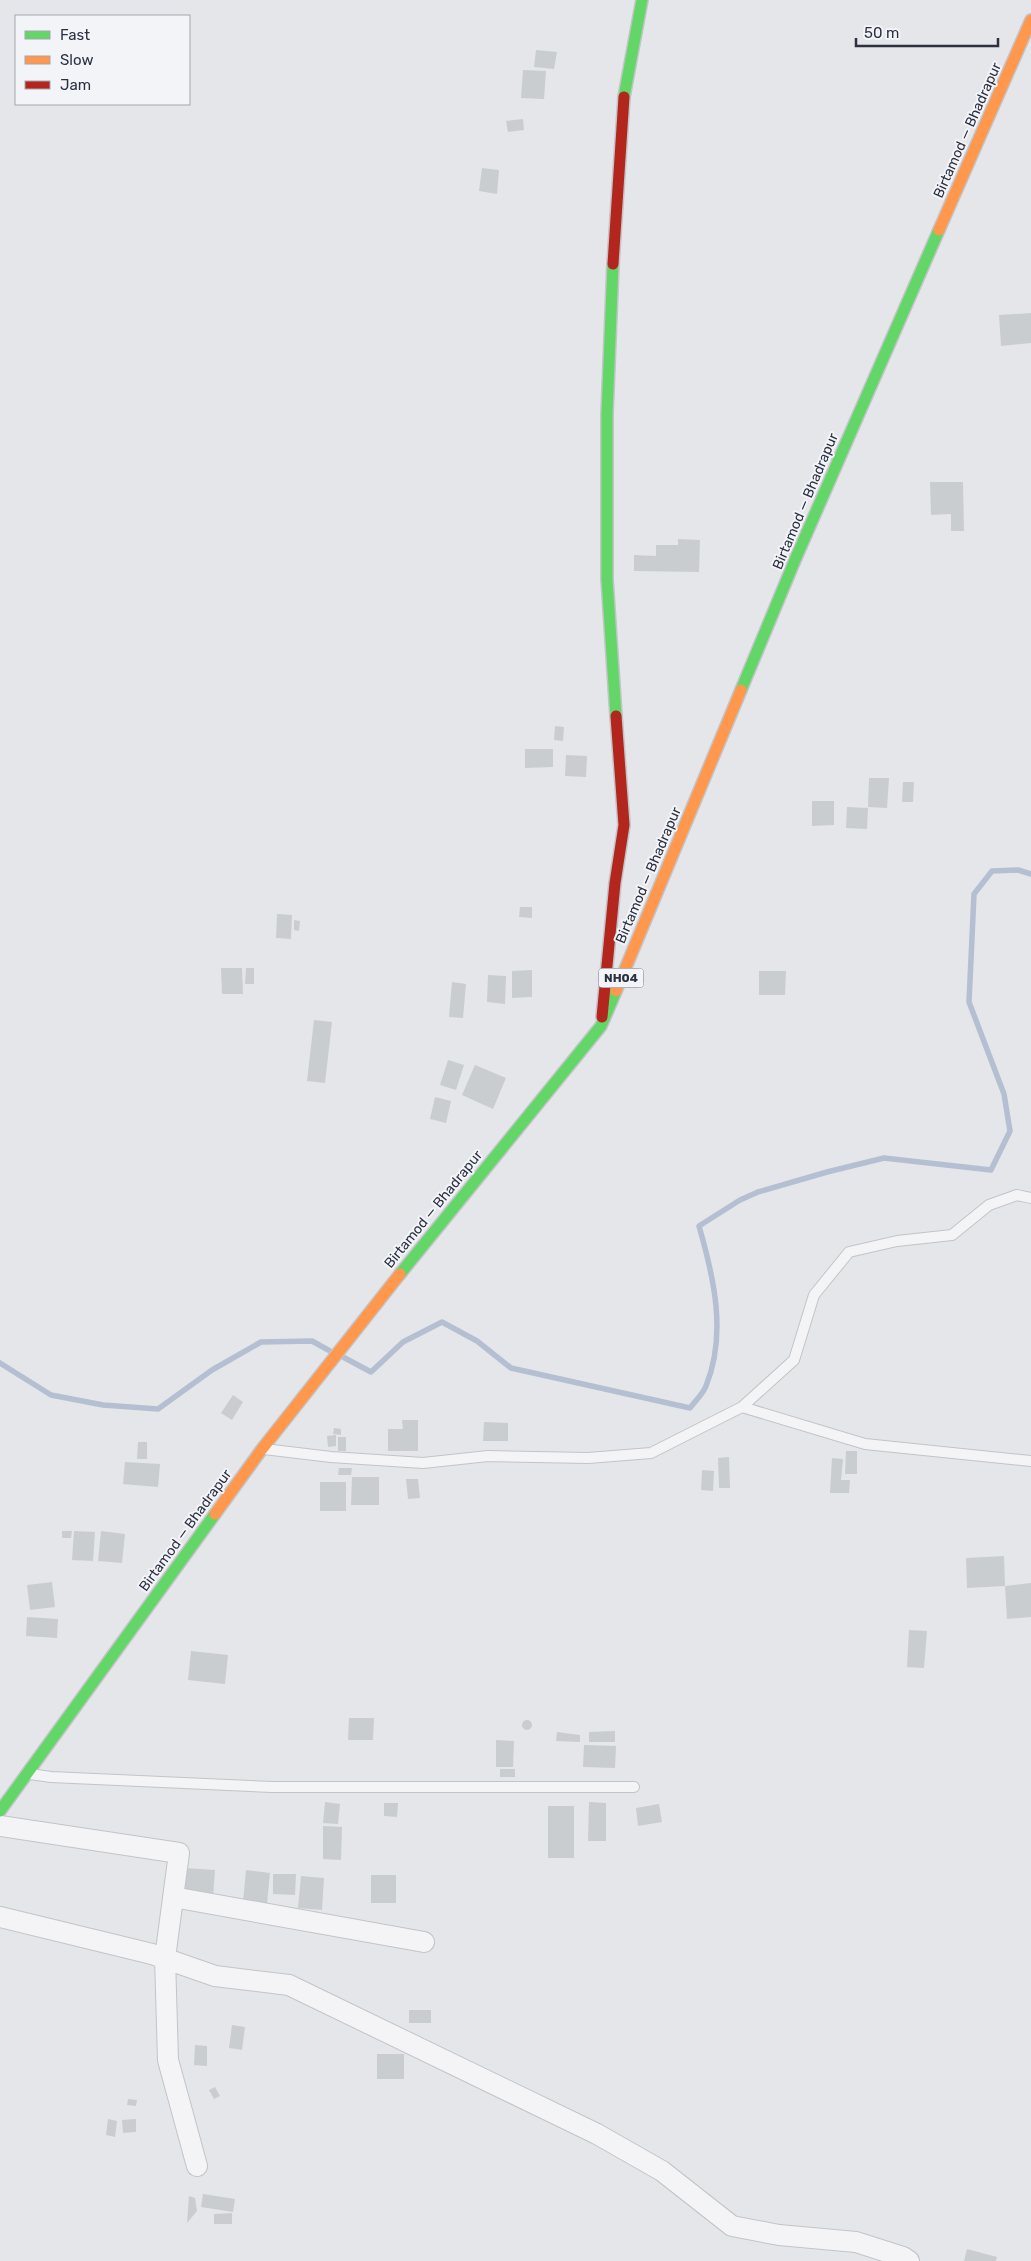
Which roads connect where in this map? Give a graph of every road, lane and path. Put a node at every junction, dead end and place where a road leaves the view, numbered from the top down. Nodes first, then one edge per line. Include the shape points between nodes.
1 (642, 0) edge
2 (1031, 20) edge
3 (601, 1026) junction
4 (1031, 1198) edge
5 (742, 1407) junction
6 (262, 1449) junction
7 (1031, 1461) edge
8 (27, 1773) junction
9 (634, 1787) dead end
10 (0, 1811) edge
11 (0, 1826) edge
12 (173, 1897) junction
13 (0, 1917) edge
14 (424, 1942) dead end
15 (165, 1958) junction
16 (197, 2166) dead end
17 (909, 2261) edge

1 - 3 main road via 625,85 607,405 607,579 624,825
2 - 3 main road, Birtamod — Bhadrapur / NH04 via 795,560
3 - 6 main road, Birtamod — Bhadrapur / NH04
4 - 5 lane via 1017,1195 989,1205 952,1235 849,1252 814,1295 794,1360
5 - 6 lane via 651,1453 588,1458 488,1456 423,1462
5 - 7 lane via 865,1444
6 - 8 main road, Birtamod — Bhadrapur / NH04
8 - 9 lane via 51,1777 272,1787
8 - 10 main road, Birtamod — Bhadrapur / NH04
11 - 12 street via 179,1853
12 - 14 street
12 - 15 street
13 - 15 street
15 - 16 street via 168,2060
15 - 17 street via 215,1976 289,1985 597,2134 662,2171 732,2226 779,2235 856,2242

